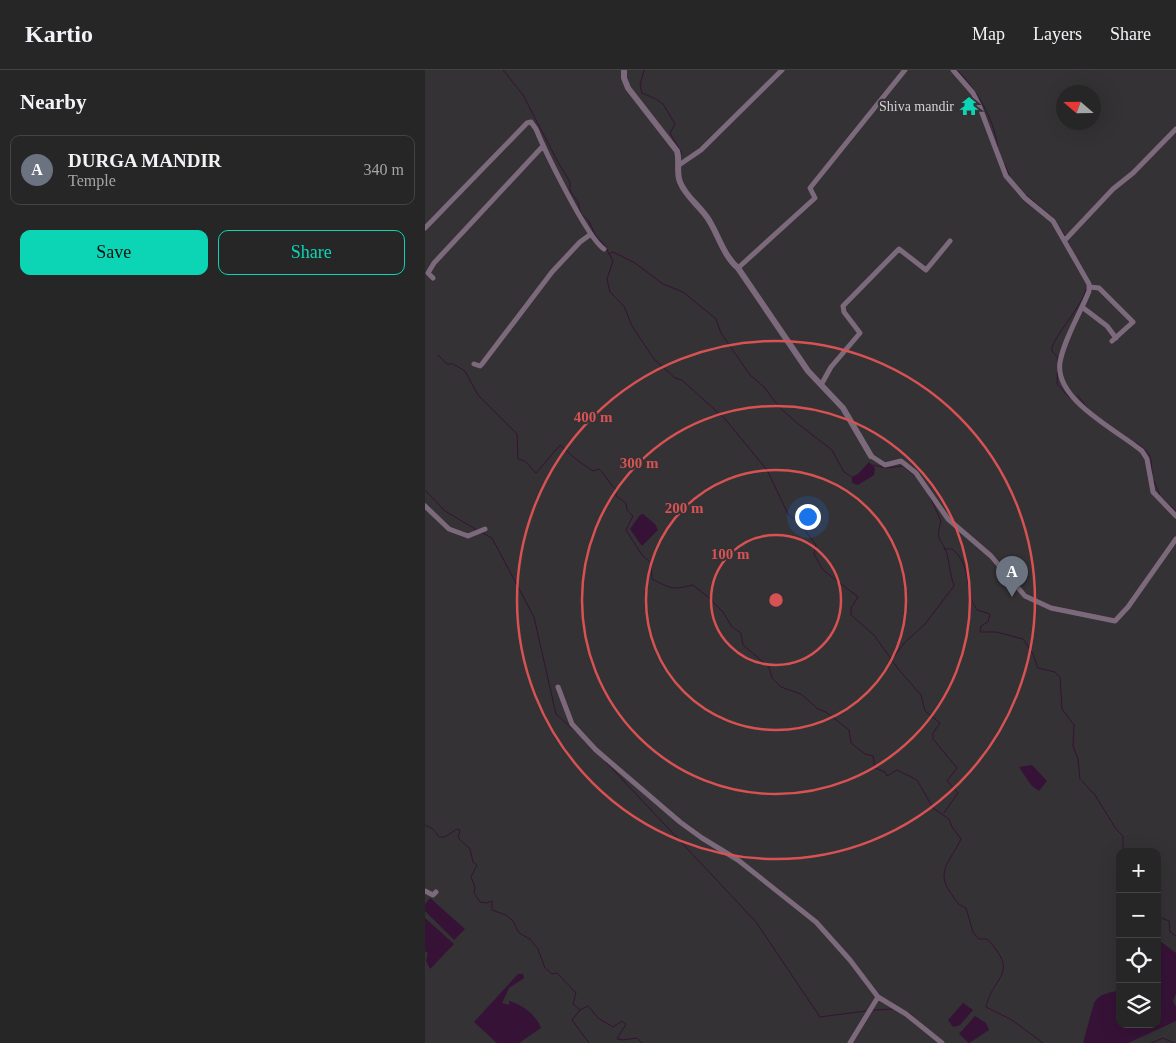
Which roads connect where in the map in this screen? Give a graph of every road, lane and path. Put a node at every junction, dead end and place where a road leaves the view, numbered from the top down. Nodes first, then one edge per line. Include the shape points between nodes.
1 (624, 70) edge
2 (782, 70) edge
3 (905, 70) edge
4 (953, 70) edge
5 (1176, 129) edge
6 (543, 146) junction
7 (679, 165) junction
8 (425, 228) edge
9 (591, 234) junction
10 (1065, 240) junction
11 (950, 241) dead end
12 (604, 249) dead end
13 (738, 268) junction
14 (433, 278) dead end
15 (1090, 287) junction
16 (1082, 308) junction
17 (474, 364) dead end
18 (821, 385) junction
19 (871, 456) joint
20 (425, 506) edge
21 (1176, 516) edge
22 (485, 529) dead end
23 (1176, 539) edge
24 (558, 688) dead end
25 (425, 891) edge
26 (436, 892) dead end
27 (878, 997) junction
28 (849, 1043) edge
29 (942, 1043) edge

1 - 7 street via 627,88 677,151
2 - 7 street via 701,150
3 - 13 street via 810,188 815,198
4 - 10 street via 973,93 1006,176 1025,198 1053,221
5 - 10 street
6 - 8 street via 536,129 531,122 527,123
6 - 9 street
6 - 14 street via 434,263 428,273
7 - 13 street via 679,180 683,188 710,220 731,262
9 - 12 street
9 - 17 street via 552,272 482,364
10 - 15 street
11 - 18 street via 925,270 899,249 843,306 860,333
13 - 18 street via 808,371
15 - 16 street
15 - 16 street via 1099,288 1133,322 1114,340 1107,326
16 - 21 street via 1063,352 1059,369 1062,381 1090,415 1141,451 1147,459 1153,492
18 - 19 street via 843,408
19 - 23 street via 877,462 890,465 901,461 917,473 943,512 991,556 1015,586 1033,601 1051,608 1115,621
20 - 22 street via 449,529 469,536
24 - 27 street via 572,724 596,750 680,822 738,860 816,922
25 - 26 street via 433,895
27 - 28 street
27 - 29 street via 906,1014

